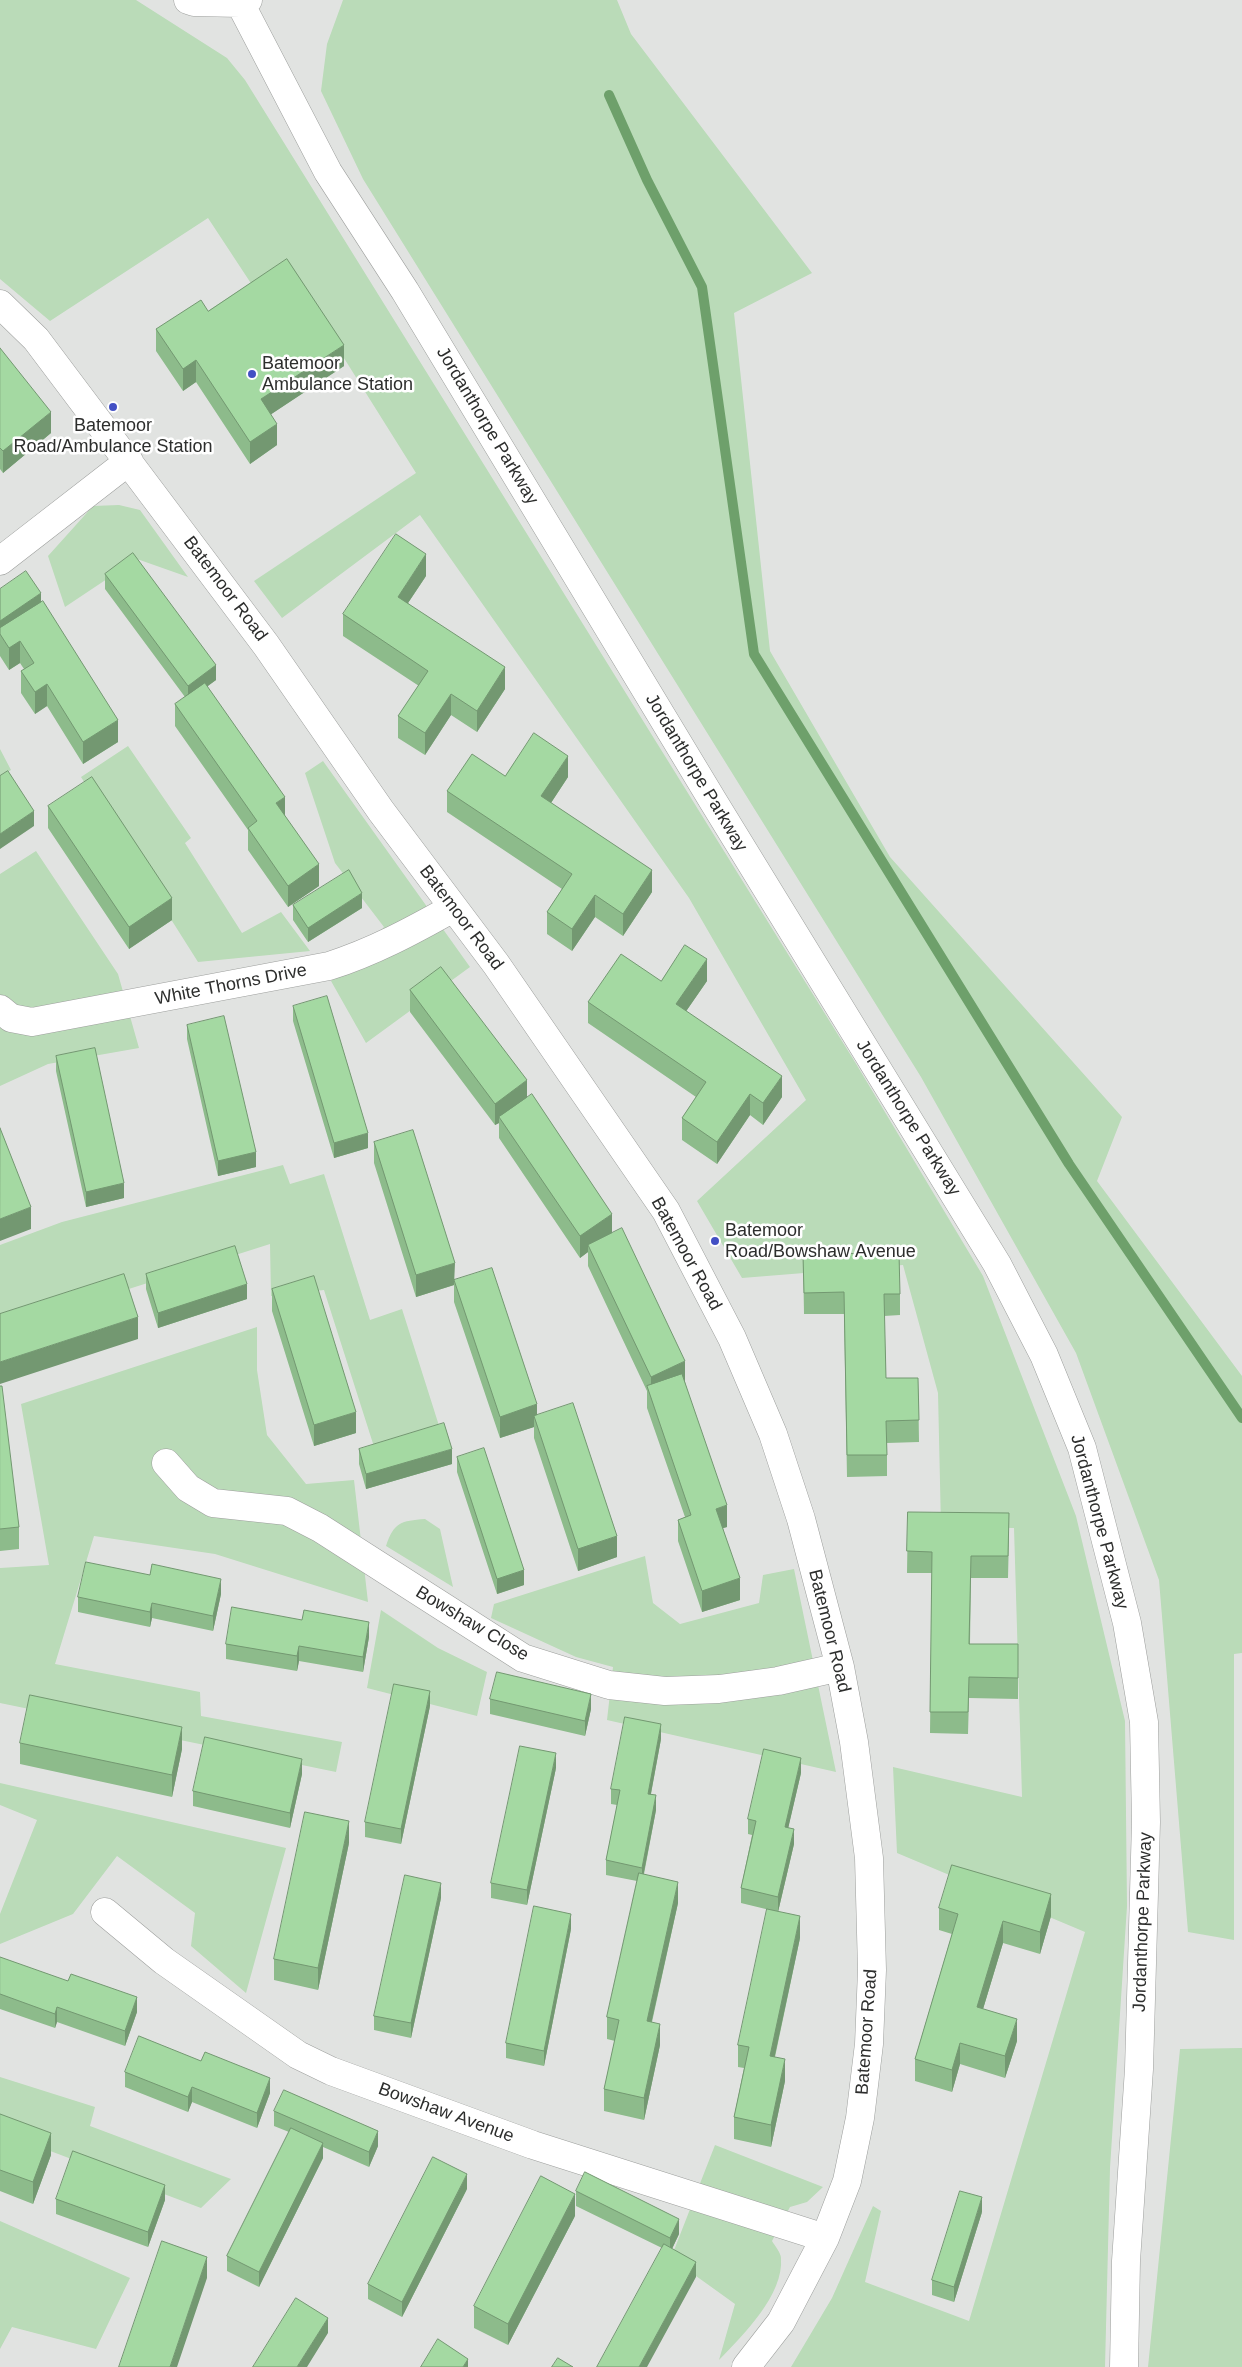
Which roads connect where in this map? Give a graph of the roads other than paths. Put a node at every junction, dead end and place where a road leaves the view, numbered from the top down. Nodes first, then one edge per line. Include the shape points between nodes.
1 (188, 0) edge
2 (244, 2) edge
3 (0, 304) edge
4 (129, 461) junction
5 (0, 562) edge
6 (453, 908) junction
7 (0, 1009) edge
8 (166, 1463) dead end
9 (840, 1667) junction
10 (105, 1912) dead end
11 (825, 2238) junction
12 (746, 2367) edge
13 (1124, 2367) edge

1 - 2 street
2 - 13 street, Jordanthorpe Parkway via 328,172 405,291 997,1264 1044,1355 1082,1448 1126,1623 1144,1722 1146,1822 1139,2049 1126,2261
3 - 4 street, Batemoor Road via 36,339
4 - 5 street
4 - 6 street, Batemoor Road via 266,645
6 - 7 street, White Thorns Drive via 396,940 329,966 32,1022 11,1018
6 - 9 street, Batemoor Road via 666,1211 727,1329 773,1434 802,1519
8 - 9 street, Bowshaw Close via 188,1488 213,1503 287,1511 320,1528 523,1658 609,1685 665,1691 719,1689 778,1681
9 - 11 street, Batemoor Road via 854,1742 869,1858 872,1970 869,2044 860,2118 847,2181
10 - 11 street, Bowshaw Avenue via 164,1961 298,2055 315,2063 533,2145
11 - 12 street, Batemoor Road via 781,2322

